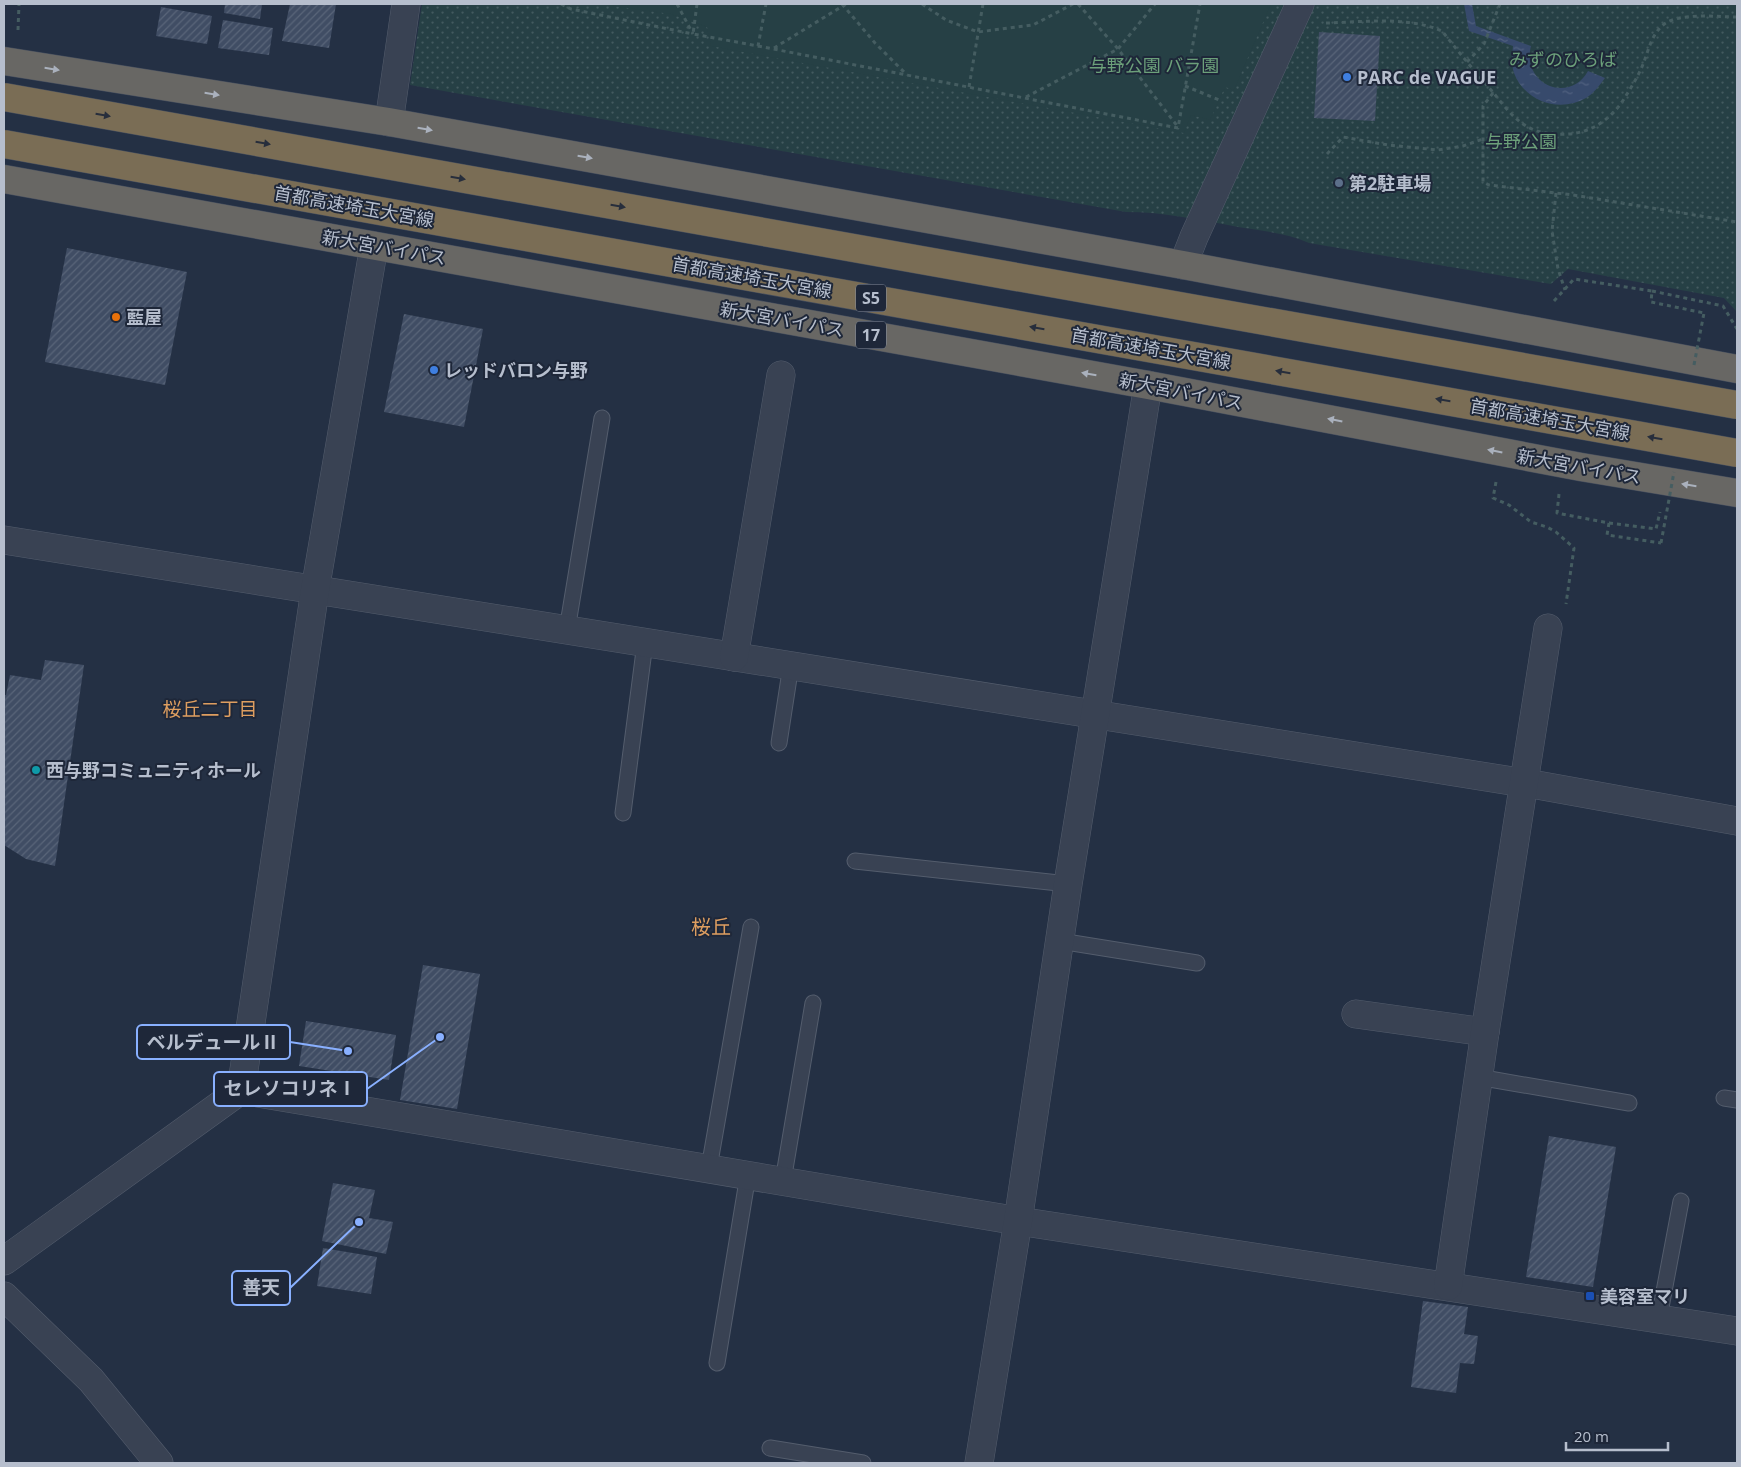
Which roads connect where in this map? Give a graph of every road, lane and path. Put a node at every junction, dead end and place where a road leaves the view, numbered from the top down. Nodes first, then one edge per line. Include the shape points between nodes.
1 (19, 4) edge
2 (406, 4) edge
3 (561, 4) edge
4 (677, 4) edge
5 (697, 4) edge
6 (766, 4) edge
7 (844, 4) edge
8 (922, 4) edge
9 (983, 4) edge
10 (1074, 4) edge
11 (1078, 4) edge
12 (1155, 4) edge
13 (1200, 4) edge
14 (1500, 4) edge
15 (1296, 13) edge
16 (1737, 17) edge
17 (18, 30) dead end
18 (978, 32) junction
19 (693, 34) junction
20 (758, 46) junction
21 (774, 48) junction
22 (1118, 49) junction
23 (4, 61) edge
24 (1467, 62) junction
25 (908, 76) junction
26 (1185, 86) junction
27 (969, 87) junction
28 (1493, 93) junction
29 (4, 97) edge
30 (1025, 98) junction
31 (1250, 113) junction
32 (389, 122) junction
33 (1178, 128) junction
34 (1483, 139) junction
35 (4, 144) edge
36 (1327, 154) dead end
37 (6, 181) edge
38 (1556, 193) junction
39 (1737, 222) edge
40 (374, 246) junction
41 (1183, 266) junction
42 (1565, 290) junction
43 (1652, 292) junction
44 (1554, 301) dead end
45 (1704, 313) dead end
46 (1737, 329) edge
47 (1737, 369) edge
48 (781, 375) dead end
49 (1148, 384) junction
50 (1737, 405) edge
51 (602, 418) dead end
52 (1737, 453) edge
53 (1496, 478) dead end
54 (1560, 488) dead end
55 (1737, 493) edge
56 (1661, 506) dead end
57 (1609, 523) junction
58 (4, 540) edge
59 (1661, 543) dead end
60 (315, 590) junction
61 (1565, 607) dead end
62 (1548, 628) dead end
63 (567, 630) junction
64 (645, 643) junction
65 (734, 657) junction
66 (791, 665) junction
67 (1096, 714) junction
68 (779, 743) dead end
69 (1524, 783) junction
70 (623, 813) dead end
71 (1737, 821) edge
72 (855, 861) dead end
73 (1068, 884) junction
74 (751, 927) dead end
75 (1060, 941) junction
76 (1197, 963) dead end
77 (813, 1002) dead end
78 (1356, 1014) dead end
79 (1485, 1032) junction
80 (1478, 1077) junction
81 (241, 1090) junction
82 (1628, 1103) dead end
83 (708, 1168) junction
84 (748, 1175) junction
85 (783, 1181) junction
86 (1682, 1201) dead end
87 (1018, 1221) junction
88 (4, 1261) edge
89 (1448, 1286) junction
90 (4, 1296) edge
91 (1659, 1318) junction
92 (1737, 1331) edge
93 (717, 1363) dead end
94 (770, 1448) dead end
95 (159, 1463) edge
96 (862, 1463) edge
97 (978, 1463) edge

1 - 17 path
2 - 32 street
3 - 19 path via 571,9
4 - 19 path
5 - 19 path
6 - 20 path
7 - 21 path
7 - 25 path via 874,43
8 - 18 path via 946,20
9 - 18 path
10 - 18 path via 1033,25
11 - 22 path
12 - 22 path
13 - 26 path
14 - 24 path via 1487,38
15 - 24 path via 1429,25 1442,31
15 - 31 street
16 - 28 path via 1684,17 1664,24 1652,39 1622,102 1598,126 1581,133 1546,133 1532,129 1517,119
18 - 27 path
19 - 20 path
20 - 21 path
21 - 25 path
22 - 30 path
22 - 33 path
23 -> 32 highway
24 - 28 path
25 - 27 path
26 - 31 path
26 - 33 path
27 - 30 path
28 - 34 path via 1483,106
29 -> 50 highway, bridge
30 - 33 path
31 - 41 street
32 -> 41 highway
34 - 36 path via 1438,150 1343,137
34 - 38 path via 1483,182
52 -> 35 highway, 首都高速埼玉大宮線 / S5, bridge
37 - 40 highway, 新大宮バイパス / 17
38 - 39 path
38 - 42 path via 1552,231
49 -> 40 highway, 新大宮バイパス / 17
40 - 60 street
41 - 47 highway
42 - 43 path via 1574,280 1584,280
42 - 44 path
43 - 45 path via 1651,302
43 - 46 path via 1723,306
48 - 65 street
55 -> 49 highway, 新大宮バイパス / 17 via 1581,468
49 - 67 street
51 - 63 lane
53 - 61 path via 1493,498 1509,505 1531,522 1556,532 1574,548
54 - 57 path via 1557,514
56 - 57 path via 1656,529
57 - 59 path via 1607,535
58 - 60 street
60 - 63 street
60 - 81 street
62 - 69 street
63 - 64 street
64 - 65 street
64 - 70 lane
65 - 66 street
66 - 67 street
66 - 68 lane
67 - 69 street
67 - 73 street
69 - 71 street
69 - 79 street
72 - 73 lane
73 - 75 street
74 - 83 lane
75 - 76 lane
75 - 87 street
77 - 85 lane
78 - 79 street
79 - 80 street
80 - 82 lane
80 - 89 street
81 - 83 street
81 - 88 street
83 - 84 street
84 - 85 street
84 - 93 lane
85 - 87 street
86 - 91 lane
87 - 89 street
87 - 97 street
89 - 91 street
90 - 95 street via 91,1380
91 - 92 street
94 - 96 lane

